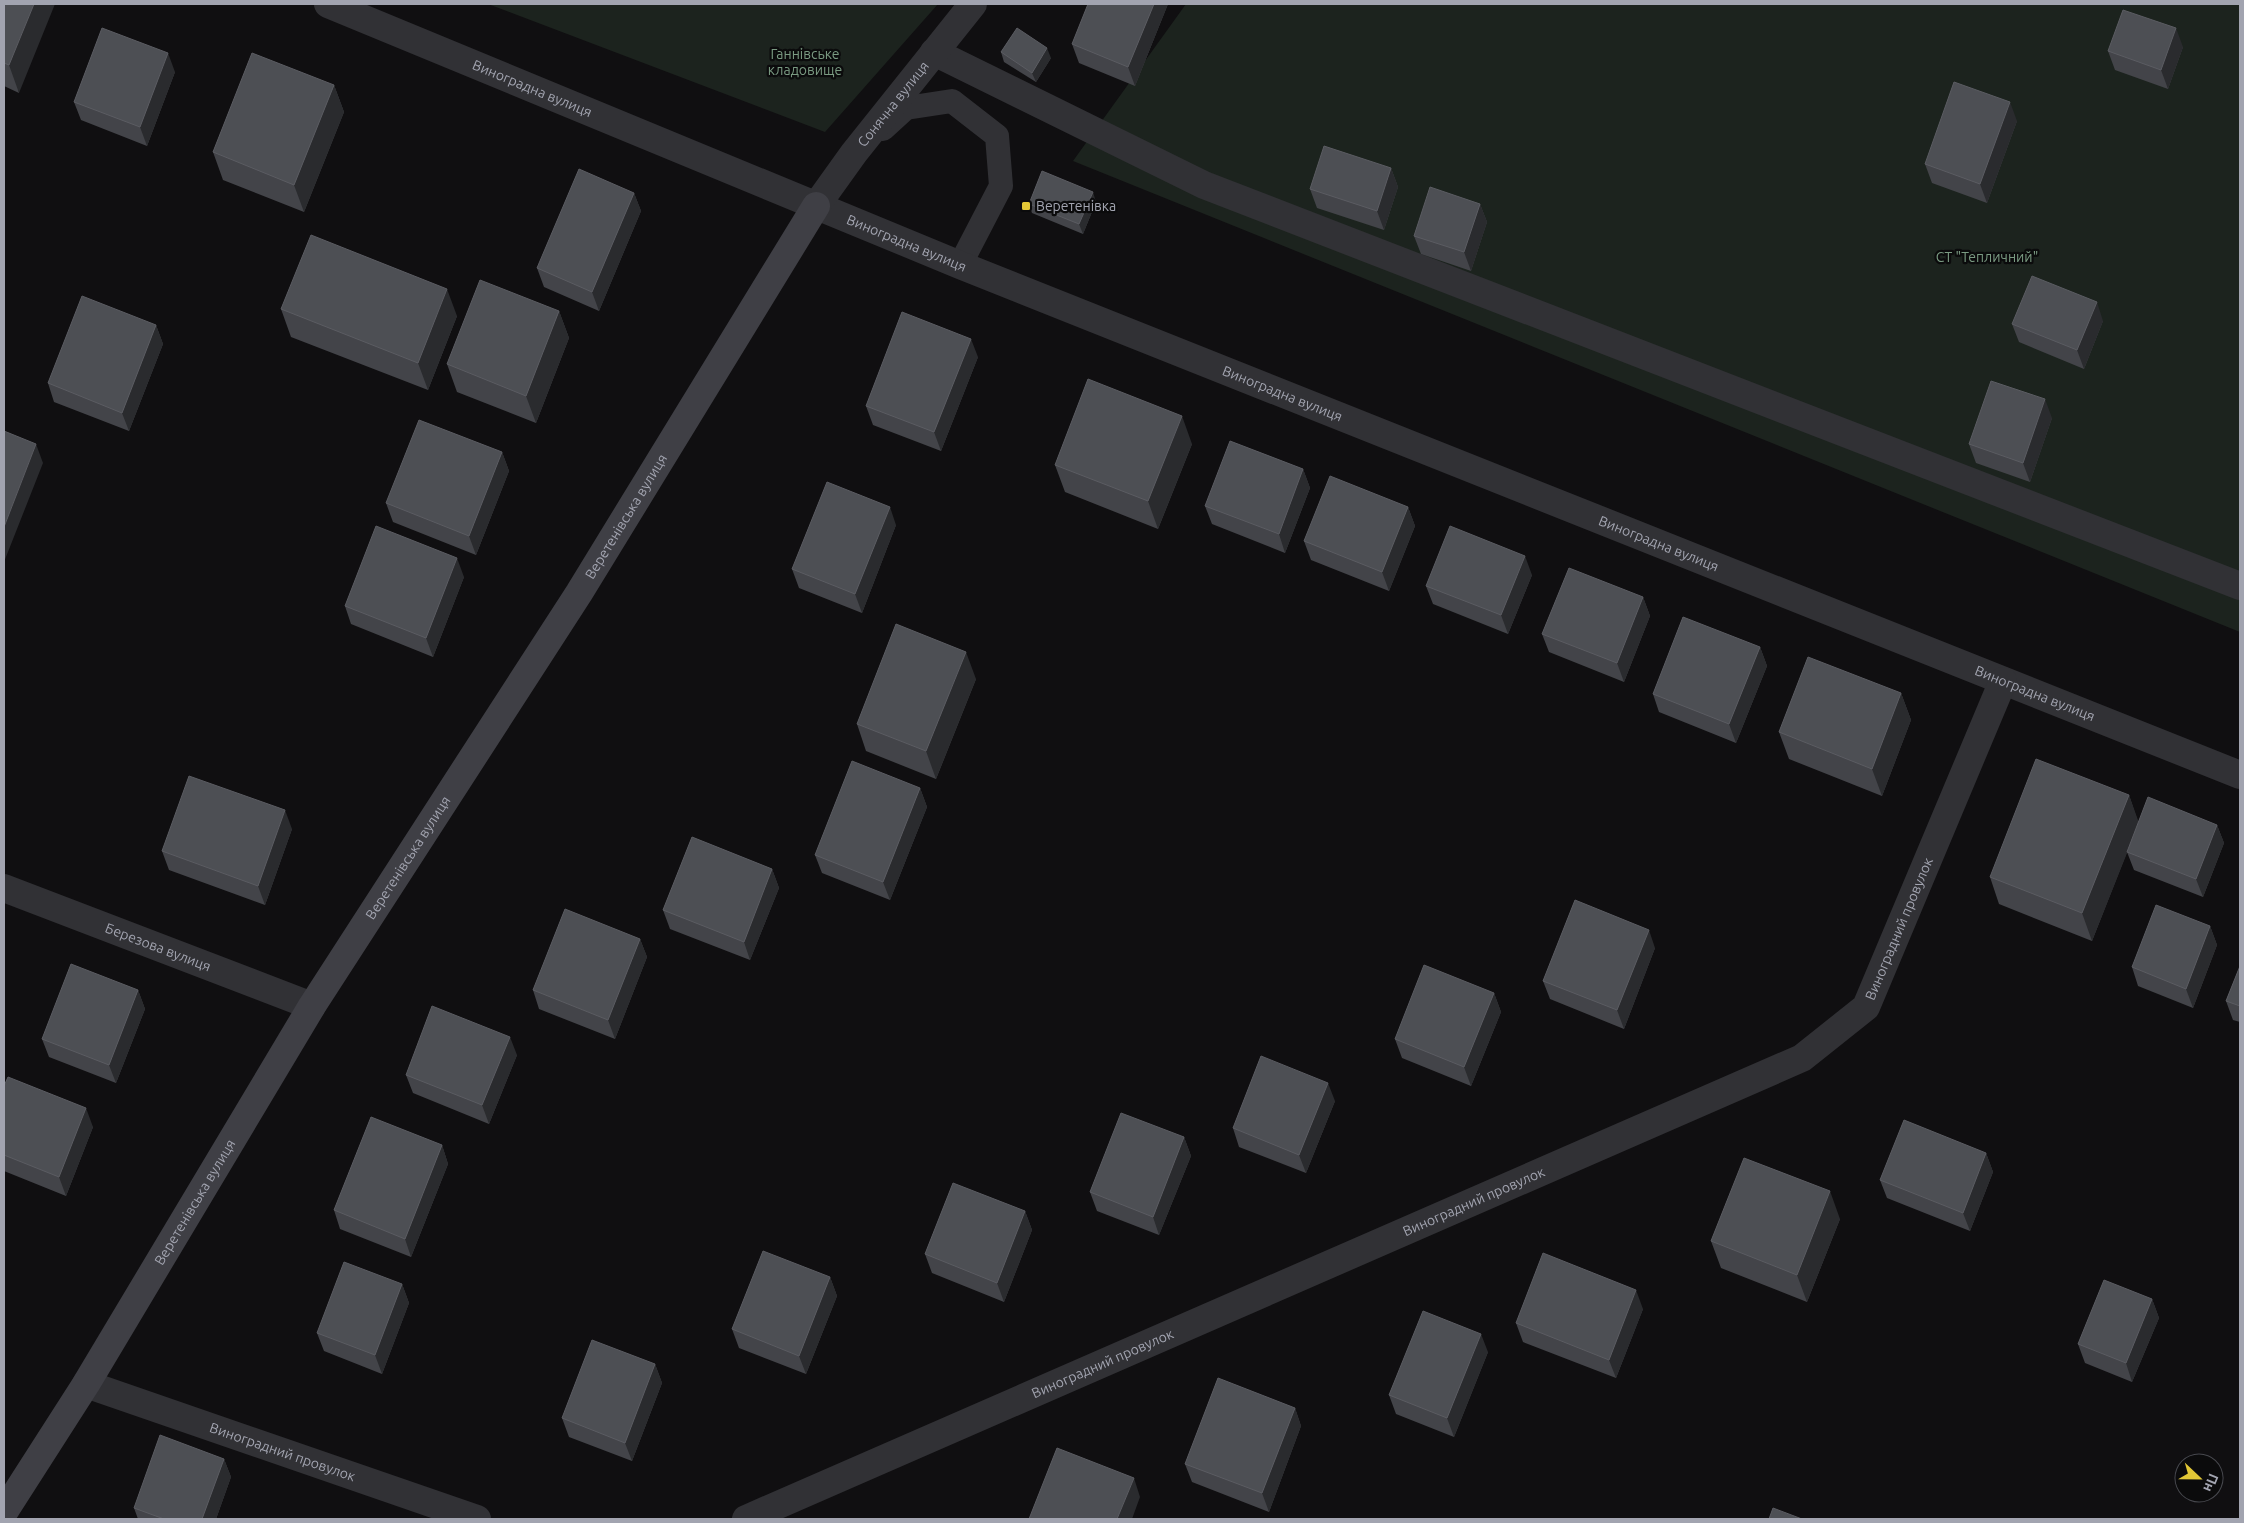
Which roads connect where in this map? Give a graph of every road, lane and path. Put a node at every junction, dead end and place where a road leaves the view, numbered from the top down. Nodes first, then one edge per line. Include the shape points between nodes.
1 (328, 4) edge
2 (973, 4) edge
3 (934, 52) junction
4 (854, 154) junction
5 (816, 206) junction
6 (960, 265) junction
7 (2240, 586) edge
8 (2003, 681) junction
9 (2240, 775) edge
10 (4, 888) edge
11 (312, 1006) junction
12 (86, 1384) junction
13 (4, 1512) edge
14 (477, 1519) edge
15 (746, 1519) edge

1 - 5 street, Виноградна вулиця
2 - 3 street, Сонячна вулиця
3 - 4 street, Сонячна вулиця
3 - 7 street via 1204,185
4 - 5 street, Сонячна вулиця
4 - 6 lane via 906,108 952,101 998,136 1002,186
5 - 6 street, Виноградна вулиця
5 - 11 street, Веретенівська вулиця via 579,593
6 - 8 street, Виноградна вулиця
8 - 9 street, Виноградна вулиця
8 - 15 street, Виноградний провулок via 1866,1006 1802,1058
10 - 11 street, Березова вулиця
11 - 12 street, Веретенівська вулиця
12 - 13 street, Веретенівська вулиця
12 - 14 street, Виноградний провулок

